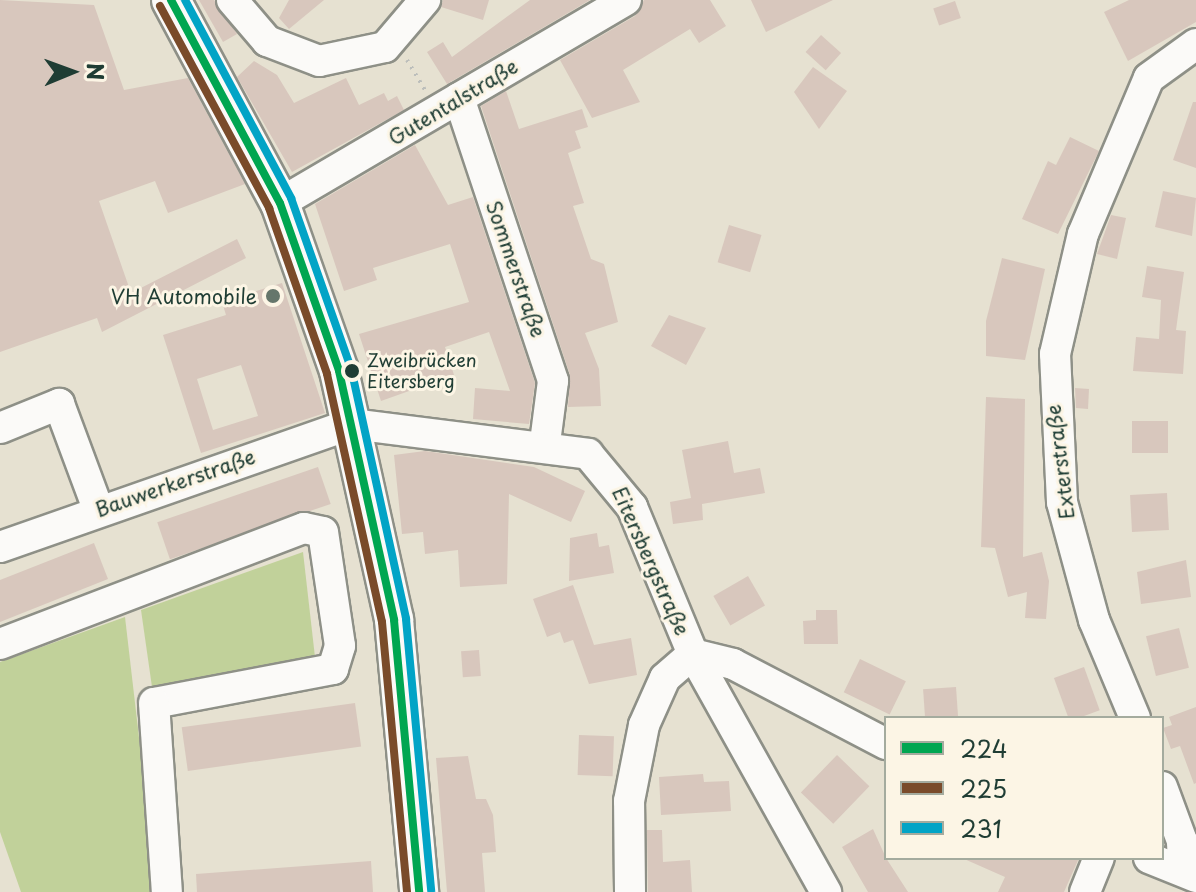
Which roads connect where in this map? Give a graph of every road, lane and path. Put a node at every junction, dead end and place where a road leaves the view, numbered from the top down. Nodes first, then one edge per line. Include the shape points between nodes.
1 (171, 0) edge
2 (232, 0) edge
3 (425, 0) edge
4 (626, 0) edge
5 (395, 41) junction
6 (1196, 44) edge
7 (449, 104) junction
8 (280, 203) junction
9 (352, 424) junction
10 (0, 428) edge
11 (545, 443) junction
12 (98, 509) junction
13 (0, 547) edge
14 (0, 644) edge
15 (693, 654) junction
16 (1134, 716) edge
17 (884, 743) edge
18 (1164, 792) edge
19 (1098, 860) edge
20 (1154, 860) edge
21 (1189, 874) edge
22 (167, 892) edge
23 (419, 892) edge
24 (630, 892) edge
25 (826, 892) edge
26 (1085, 892) edge

1 - 8 main road
2 - 5 street via 267,41 296,57 355,59
3 - 5 street
4 - 7 street, Gutentalstraße
5 - 7 path
6 - 16 street, Exterstraße via 1149,78 1071,269 1052,402 1072,547
7 - 8 street, Gutentalstraße
7 - 11 street, Sommerstraße via 553,381
8 - 9 main road
9 - 11 street, Eitersbergstraße
9 - 12 street, Bauwerkerstraße
9 - 23 main road via 394,620
10 - 12 street via 59,404
11 - 15 street, Eitersbergstraße via 588,454 614,478
12 - 13 street, Bauwerkerstraße
14 - 22 street via 304,528 323,532 340,646 333,669 154,703
15 - 17 street, Eitersbergstraße via 733,664
15 - 24 street via 665,678 644,725 629,801
15 - 25 street
18 - 21 street
19 - 26 street
20 - 21 street

